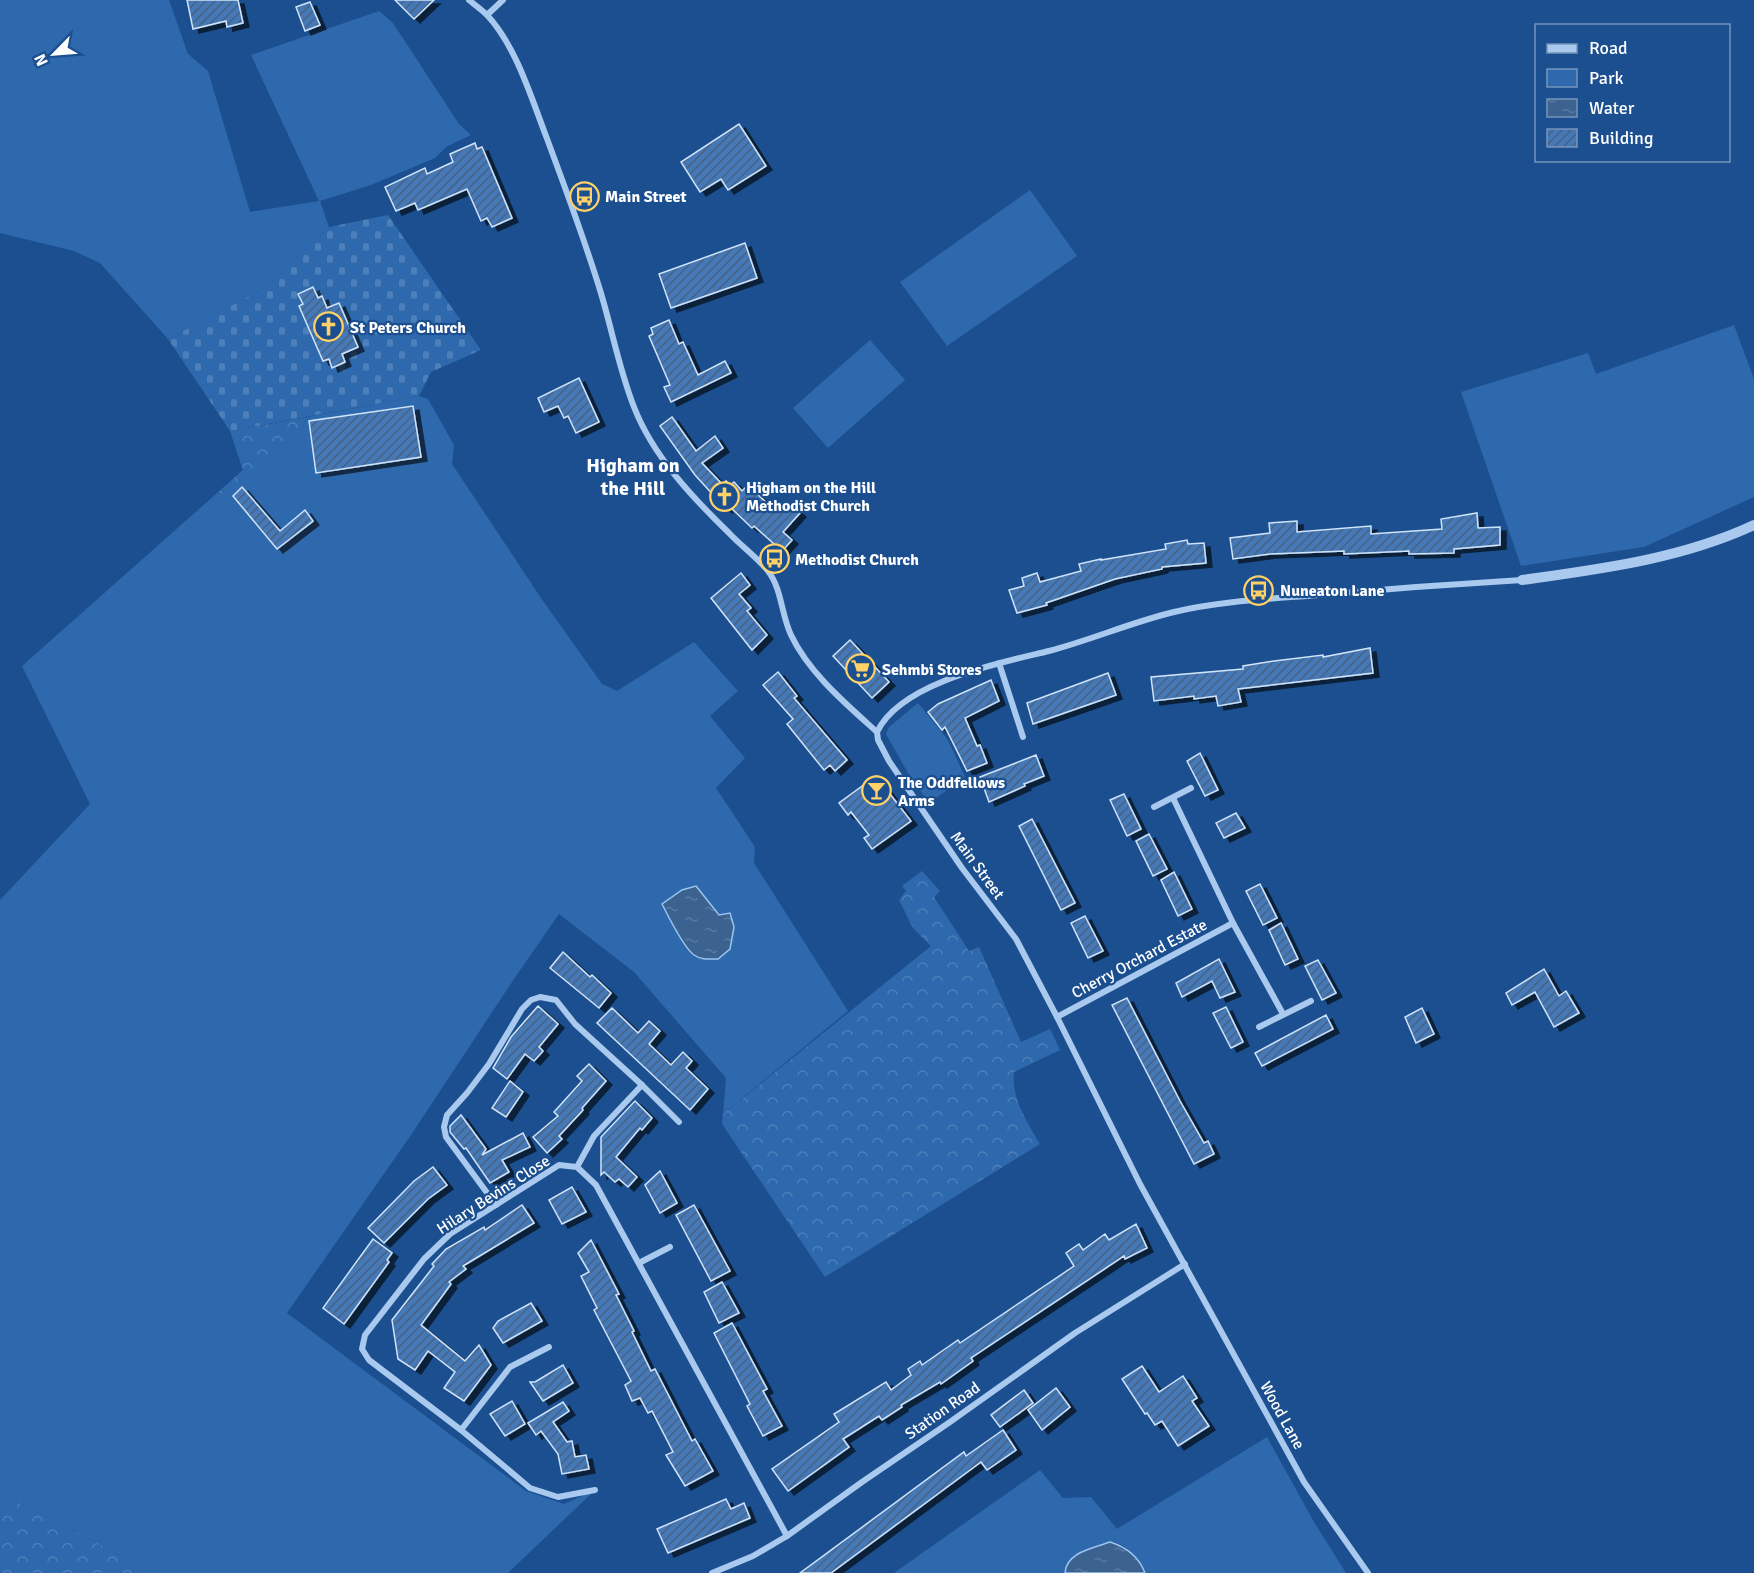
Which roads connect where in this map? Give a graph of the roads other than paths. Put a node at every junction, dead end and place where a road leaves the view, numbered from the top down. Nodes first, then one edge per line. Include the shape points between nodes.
1 (469, 0) edge
2 (503, 0) edge
3 (487, 15) junction
4 (1754, 525) edge
5 (1522, 579) joint
6 (999, 663) junction
7 (877, 732) junction
8 (1023, 737) dead end
9 (1191, 788) dead end
10 (1173, 798) junction
11 (1154, 807) dead end
12 (1233, 923) junction
13 (1311, 1001) dead end
14 (1283, 1014) junction
15 (1057, 1017) junction
16 (1259, 1027) dead end
17 (642, 1085) junction
18 (679, 1122) dead end
19 (576, 1167) junction
20 (496, 1205) junction
21 (669, 1246) dead end
22 (639, 1263) junction
23 (1185, 1264) junction
24 (549, 1347) dead end
25 (461, 1430) junction
26 (595, 1490) dead end
27 (787, 1536) junction
28 (712, 1573) edge
29 (1368, 1573) edge

1 - 3 street, Main Street
2 - 3 street
3 - 7 street, Main Street via 524,77 572,205 642,426 681,482 768,572 777,587 790,634 804,656 849,708
4 - 5 street via 1710,543 1650,559
5 - 6 street via 1208,606 1151,618 1064,647
6 - 7 street via 963,673 919,694 890,715
6 - 8 street
7 - 15 street, Main Street via 882,749 904,783 1016,939
9 - 10 street
10 - 11 street
10 - 12 street, Cherry Orchard Estate
12 - 14 street, Cherry Orchard Estate
12 - 15 street, Cherry Orchard Estate
13 - 14 street
14 - 16 street
15 - 23 street, Main Street via 1140,1184
17 - 18 street
17 - 19 street via 594,1136
17 - 20 street via 575,1024 556,1000 540,996 531,1000 489,1064 447,1115 444,1127 446,1137
19 - 20 street, Hilary Bevins Close via 559,1165
19 - 22 street, Hilary Bevins Close via 596,1185
20 - 25 street, Hilary Bevins Close via 450,1234 424,1259 365,1335 362,1349 369,1360
21 - 22 street
22 - 27 street, Hilary Bevins Close
23 - 27 street, Station Road via 1075,1333
23 - 29 street, Wood Lane via 1304,1482
24 - 25 street via 510,1367
25 - 26 street, Hilary Bevins Close via 530,1488 558,1497
27 - 28 street, Station Road

